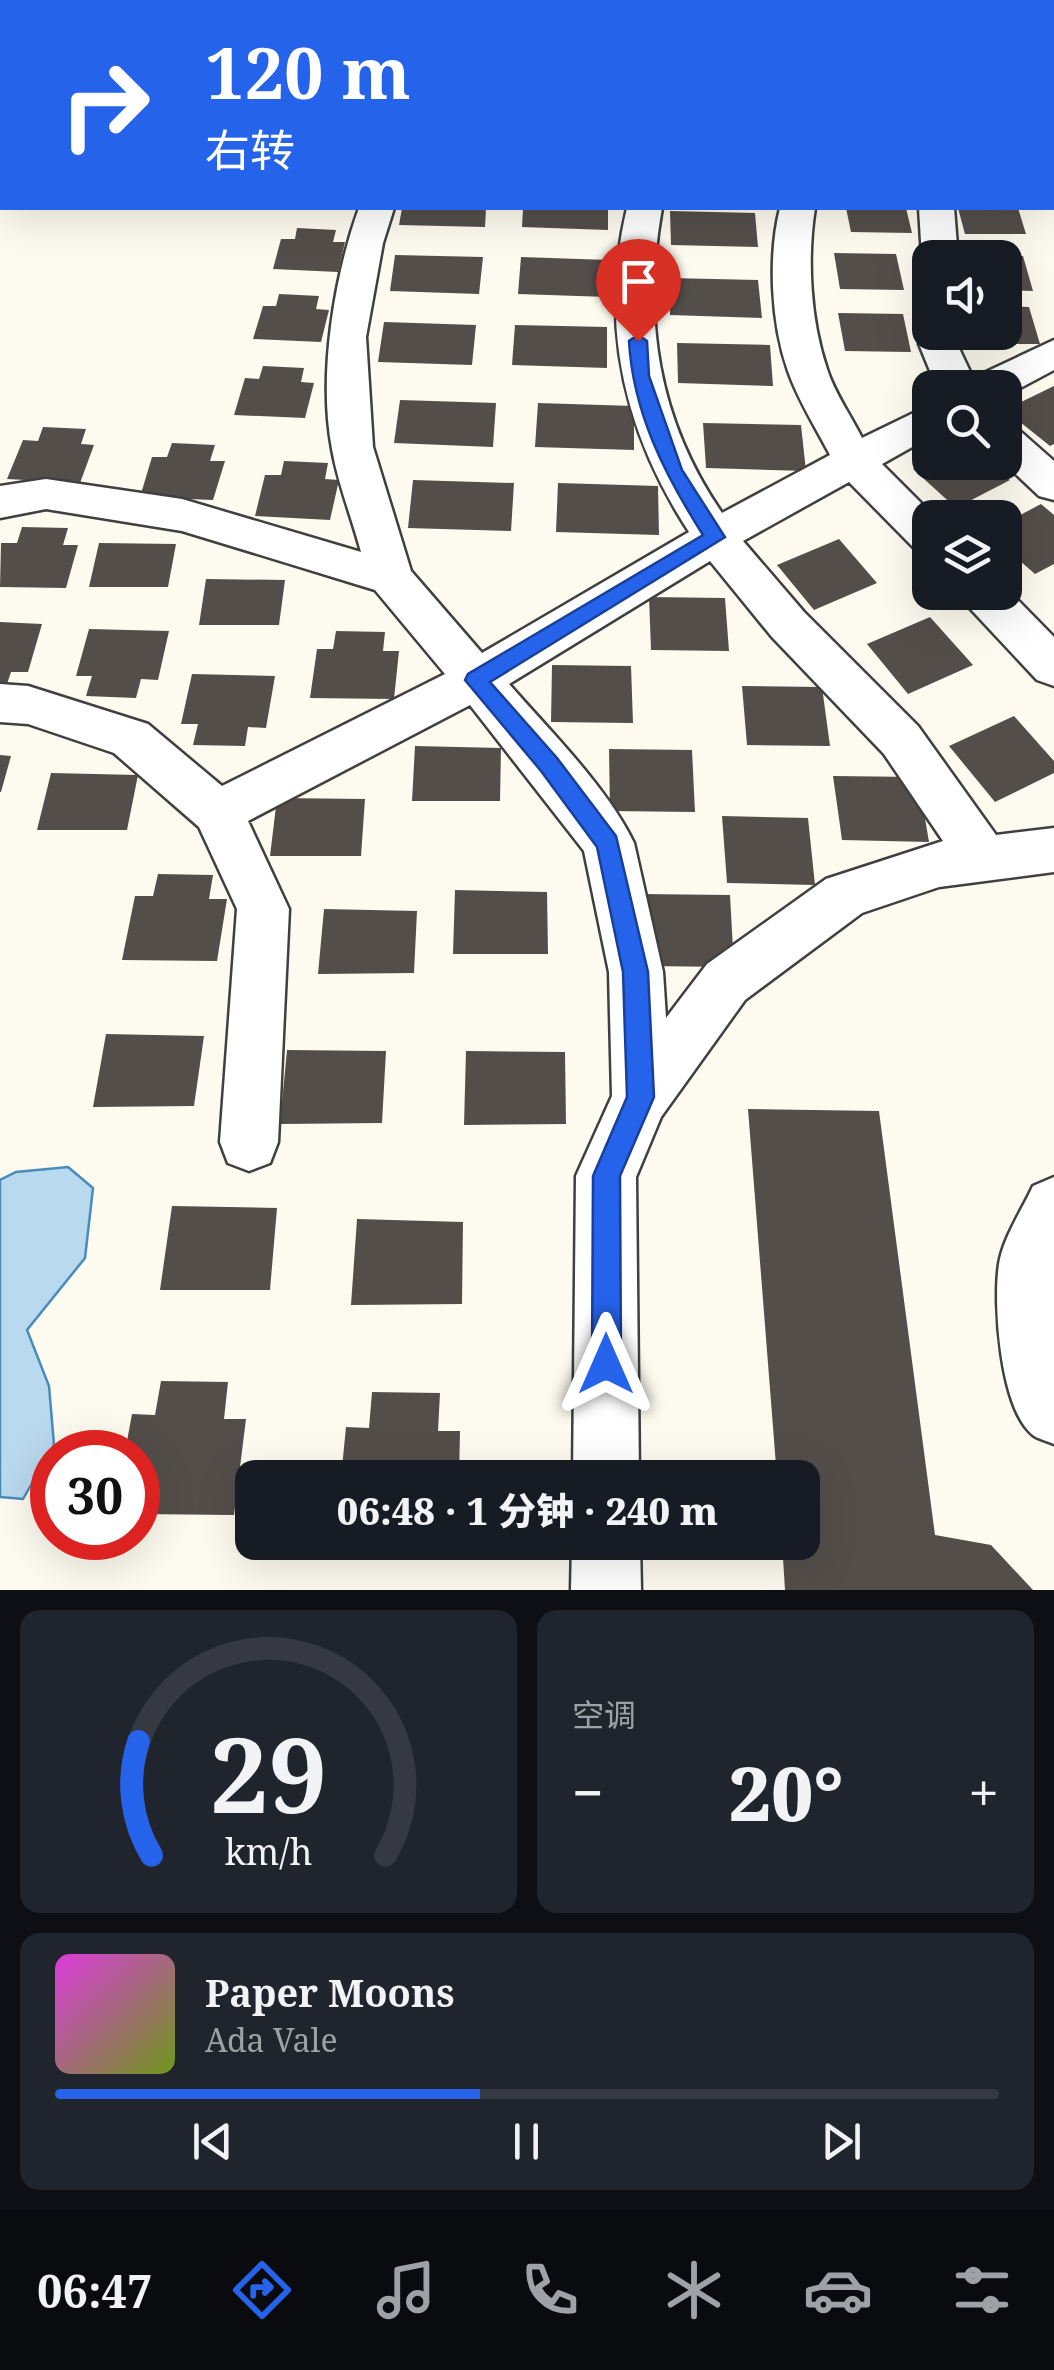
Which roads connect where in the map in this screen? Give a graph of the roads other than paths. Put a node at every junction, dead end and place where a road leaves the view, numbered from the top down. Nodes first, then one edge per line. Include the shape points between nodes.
1 (375, 210) edge
2 (644, 210) edge
3 (798, 210) edge
4 (938, 210) edge
5 (939, 240) edge
6 (1054, 352) edge
7 (1021, 370) edge
8 (912, 429) edge
9 (1022, 457) edge
10 (854, 462) junction
11 (1054, 485) edge
12 (0, 502) edge
13 (912, 520) edge
14 (715, 537) junction
15 (391, 578) junction
16 (999, 610) edge
17 (1054, 667) edge
18 (476, 680) junction
19 (0, 703) edge
20 (218, 812) junction
21 (1054, 850) edge
22 (983, 858) junction
23 (640, 1097) junction
24 (249, 1142) dead end
25 (1054, 1208) edge
26 (1054, 1411) edge
27 (606, 1460) edge
28 (606, 1560) edge
29 (606, 1590) edge

1 - 15 street via 347,337 352,447
2 - 14 street via 636,306 640,376 672,471
3 - 10 street via 795,307 807,370
4 - 5 street
6 - 7 street
8 - 10 street
9 - 11 street
10 - 13 street
10 - 14 street
12 - 15 street via 46,494 182,515
14 - 18 street
14 - 22 street via 828,668 901,740
15 - 18 street
16 - 17 street
18 - 20 street
18 - 23 street via 608,843 636,972
19 - 20 street via 28,705 131,738
20 - 24 street via 263,909
21 - 22 street
22 - 23 street via 939,864 845,895 726,982
23 - 27 street via 606,1176
25 - 26 street via 1030,1261 1028,1326 1039,1384
28 - 29 street

